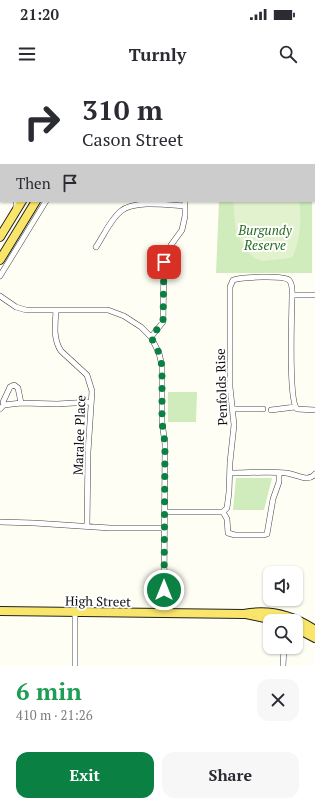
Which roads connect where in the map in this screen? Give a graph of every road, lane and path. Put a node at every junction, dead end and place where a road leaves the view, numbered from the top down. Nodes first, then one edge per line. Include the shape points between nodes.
1 (16, 202) edge
2 (21, 202) edge
3 (35, 202) edge
4 (45, 202) edge
5 (185, 203) edge
6 (16, 211) junction
7 (0, 237) edge
8 (96, 247) dead end
9 (0, 260) edge
10 (0, 276) edge
11 (292, 295) junction
12 (315, 295) edge
13 (1, 297) edge
14 (56, 311) junction
15 (151, 337) junction
16 (21, 402) junction
17 (92, 402) junction
18 (2, 407) edge
19 (294, 407) junction
20 (232, 409) junction
21 (263, 409) dead end
22 (271, 410) dead end
23 (315, 410) edge
24 (230, 473) junction
25 (279, 473) junction
26 (315, 474) edge
27 (164, 512) junction
28 (223, 512) junction
29 (0, 522) edge
30 (87, 526) junction
31 (164, 528) junction
32 (0, 611) edge
33 (75, 612) junction
34 (164, 613) junction
35 (269, 614) edge
36 (303, 625) edge
37 (315, 630) edge
38 (303, 632) edge
39 (315, 638) edge
40 (284, 654) edge
41 (75, 666) edge
42 (283, 666) edge

1 - 6 street
2 - 6 main road
3 - 9 main road
4 - 10 street
5 - 8 street via 133,206 122,210
5 - 15 street via 182,230 171,245 164,262 163,322
6 - 7 main road
11 - 12 street
11 - 19 street
11 - 20 street, Penfolds Rise via 292,285 284,278 237,278 231,282
13 - 14 street via 26,310
14 - 15 street via 108,310 124,316
14 - 17 street, Maralee Place via 56,342 61,351 87,375 92,391
15 - 27 street via 162,366
16 - 17 street
16 - 18 street
16 - 18 street via 18,388 14,385 10,387
17 - 30 street, Maralee Place
19 - 22 street
19 - 23 street via 300,410
20 - 21 street
20 - 24 street, Penfolds Rise via 234,425
24 - 25 street
24 - 28 street, Penfolds Rise via 227,508
25 - 26 street via 309,478
25 - 28 street via 267,534 228,533 227,519
27 - 28 street
27 - 31 street
29 - 30 street
30 - 31 street
31 - 34 street
32 - 33 main road, High Street
33 - 34 main road, High Street
33 - 41 street
34 - 35 main road, High Street
36 - 37 main road, High Street
38 - 39 main road
40 - 42 street

